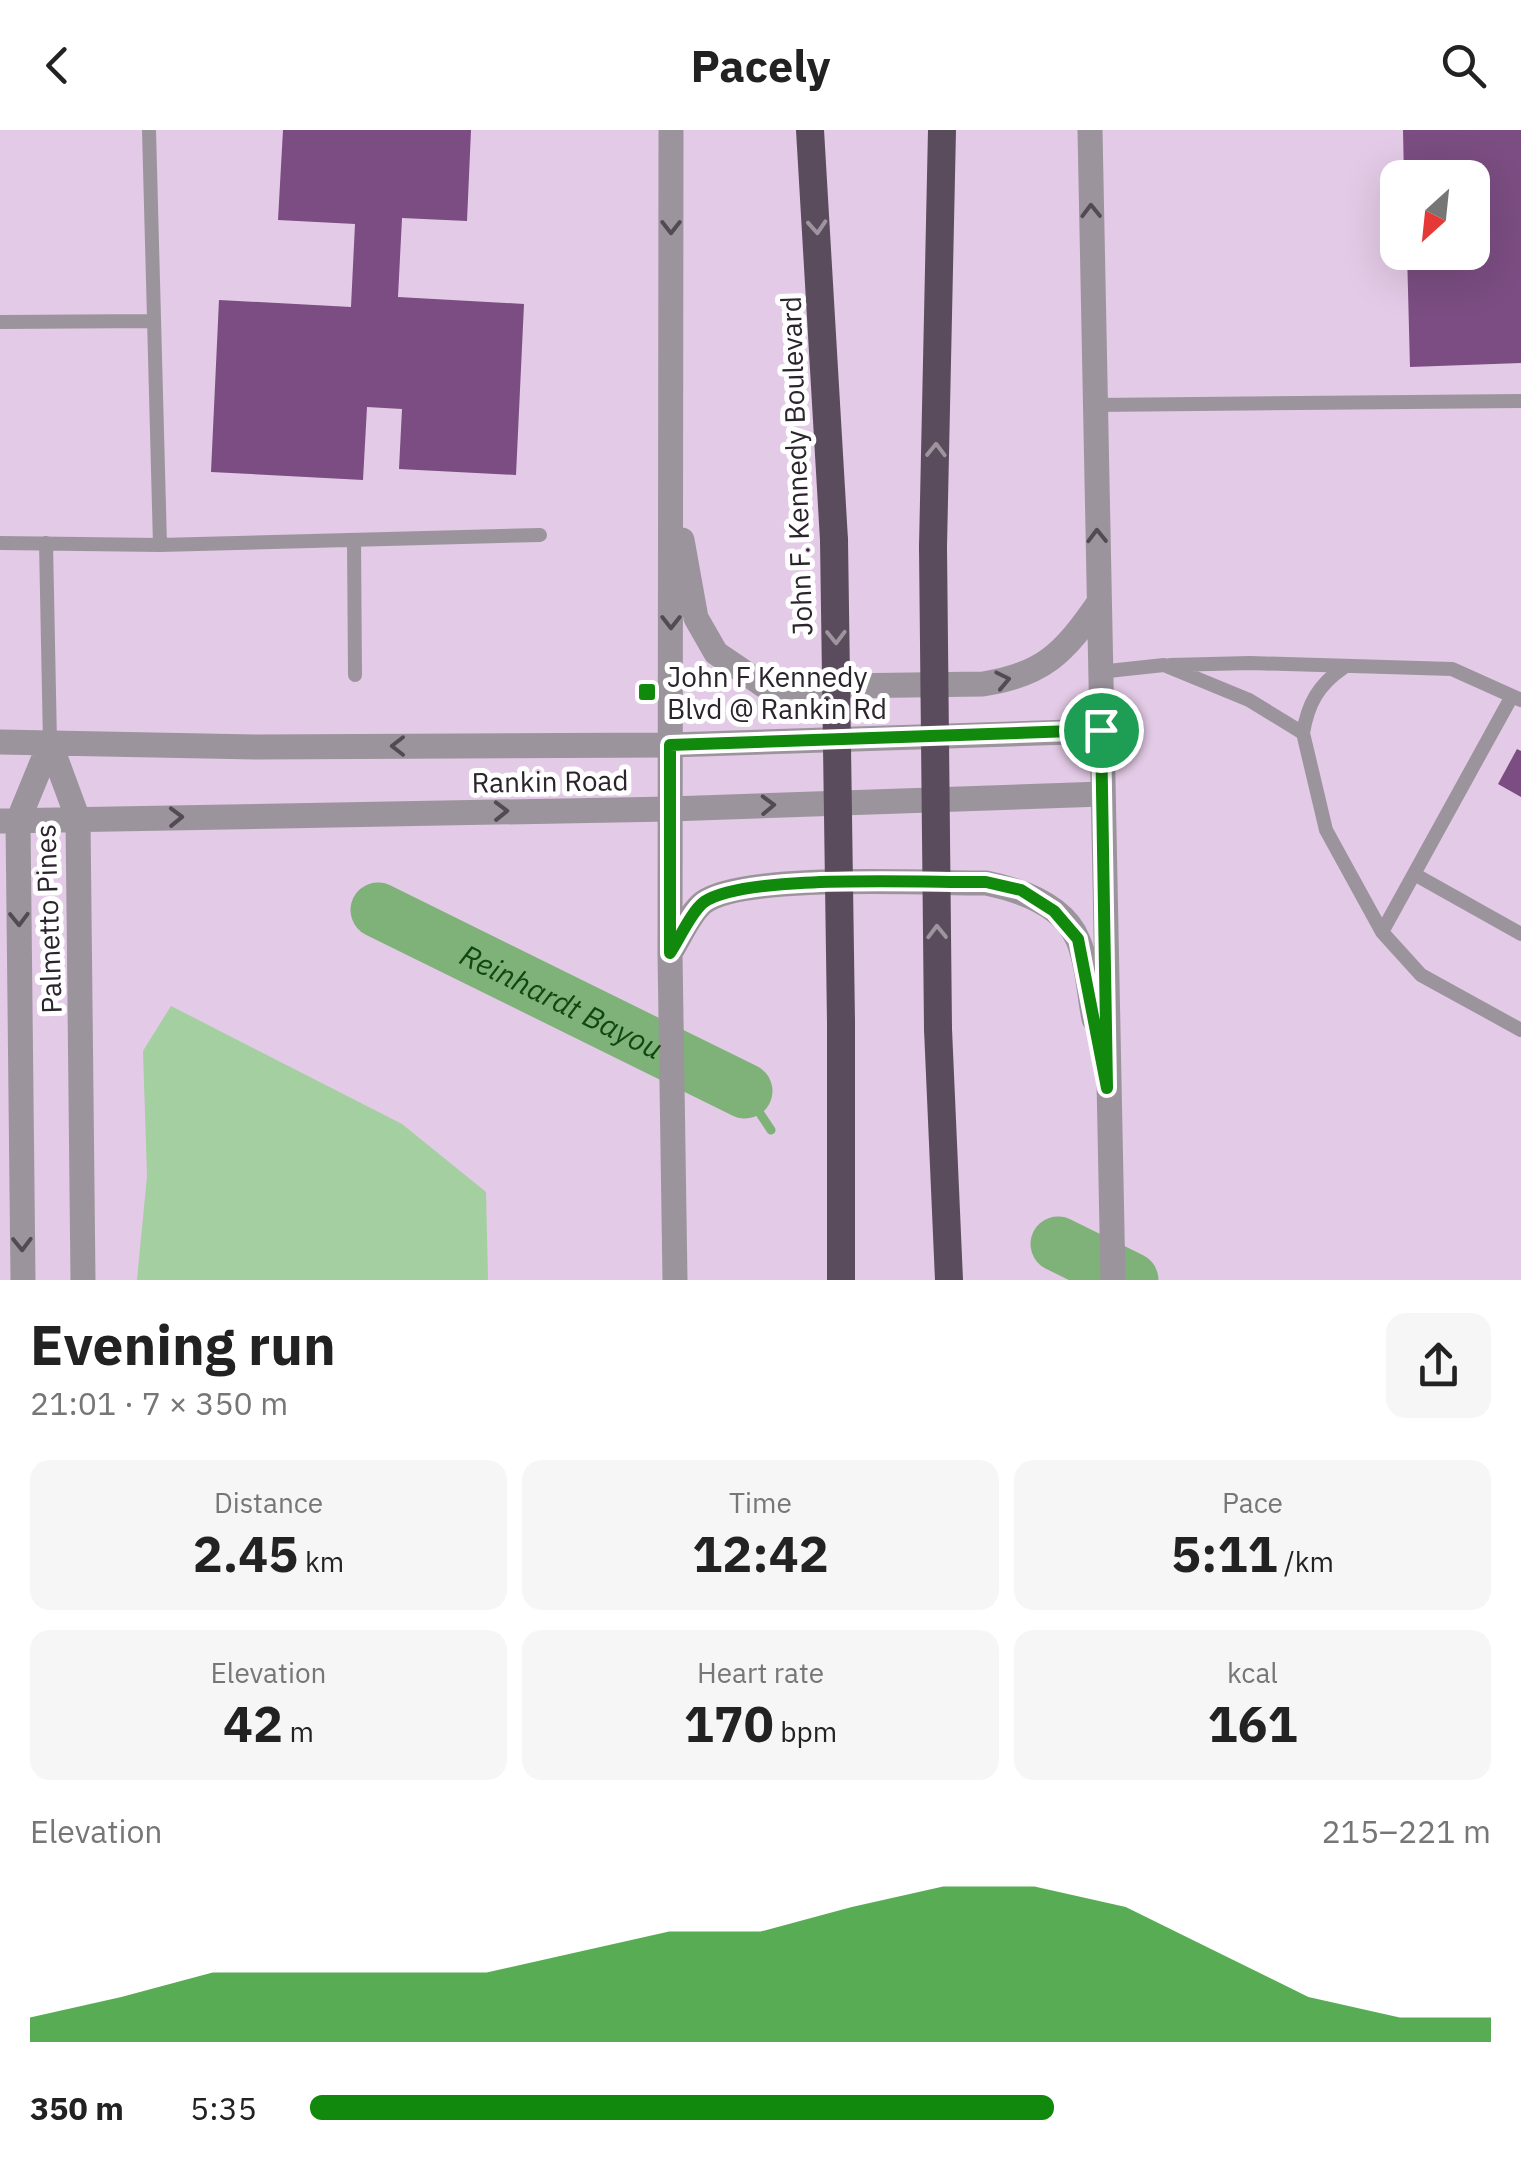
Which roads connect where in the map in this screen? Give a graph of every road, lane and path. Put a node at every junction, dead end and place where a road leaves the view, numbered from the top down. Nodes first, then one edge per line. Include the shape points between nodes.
1 (148, 130) edge
2 (671, 130) edge
3 (810, 130) edge
4 (942, 130) edge
5 (1090, 130) edge
6 (154, 321) junction
7 (0, 322) edge
8 (1521, 400) edge
9 (1095, 405) junction
10 (671, 476) junction
11 (540, 535) dead end
12 (354, 540) junction
13 (0, 543) edge
14 (46, 543) junction
15 (160, 546) junction
16 (1098, 604) junction
17 (1164, 665) junction
18 (1344, 668) junction
19 (1099, 672) junction
20 (355, 675) dead end
21 (1516, 698) edge
22 (1101, 730) junction
23 (1303, 733) junction
24 (0, 742) edge
25 (50, 743) junction
26 (670, 745) junction
27 (1102, 794) junction
28 (670, 809) junction
29 (78, 819) junction
30 (9, 821) edge
31 (1414, 874) junction
32 (1382, 932) junction
33 (1521, 934) edge
34 (670, 953) junction
35 (1521, 1030) edge
36 (1107, 1088) junction
37 (23, 1280) edge
38 (83, 1280) edge
39 (675, 1280) edge
40 (838, 1280) edge
41 (950, 1280) edge
42 (1113, 1280) edge

1 - 6 lane
2 -> 10 street
3 -> 40 highway, John F. Kennedy Boulevard, bridge via 834,540
41 -> 4 highway, bridge via 938,1030 934,548
9 -> 5 street
6 - 7 lane
6 - 15 lane
8 - 9 lane
16 -> 9 street
10 -> 16 street via 696,618 716,653 766,687 1015,679 1072,642
10 -> 26 street
11 - 12 lane
12 - 15 lane
12 - 20 lane
13 - 14 lane
14 - 15 lane
14 - 25 lane
16 - 19 street
17 - 18 lane
17 - 19 lane
17 - 23 lane via 1249,700
18 - 21 lane via 1452,669
18 - 23 lane via 1315,694
19 - 22 street
21 - 31 lane
22 - 26 street, Rankin Road
22 - 27 street
23 - 32 lane via 1326,830
24 - 25 street, Rankin Road
26 -> 25 street, Rankin Road
25 - 29 street, Palmetto Pines
25 - 30 street, Palmetto Pines
26 - 28 street
28 -> 27 street, Rankin Road
27 - 36 street
29 -> 28 street, Rankin Road
28 - 34 street
29 - 30 street, Rankin Road
29 - 38 street, Palmetto Pines
30 -> 37 street, Palmetto Pines
31 - 32 lane
31 - 33 lane
32 - 35 lane via 1421,974
34 - 36 street via 703,903 762,884 986,882 1021,890 1054,911 1078,939
34 - 39 street
36 - 42 street

